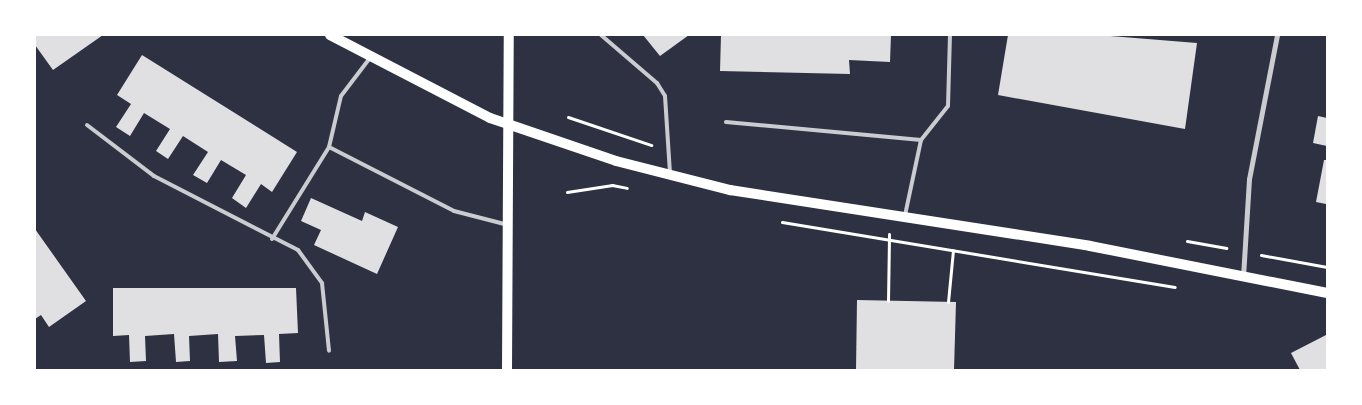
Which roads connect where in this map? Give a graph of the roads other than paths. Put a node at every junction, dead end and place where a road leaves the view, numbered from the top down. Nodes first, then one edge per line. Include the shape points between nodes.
1 (330, 35) edge
2 (509, 35) edge
3 (601, 35) edge
4 (950, 35) edge
5 (1278, 35) edge
6 (370, 58) junction
7 (726, 122) dead end
8 (87, 125) dead end
9 (509, 127) junction
10 (921, 140) junction
11 (330, 147) junction
12 (670, 174) junction
13 (905, 218) junction
14 (508, 225) junction
15 (272, 239) junction
16 (1243, 278) junction
17 (1327, 292) edge
18 (329, 351) dead end
19 (507, 370) edge

1 - 6 main road
2 - 9 main road
3 - 12 lane via 656,83 665,96
4 - 10 lane via 948,106
5 - 16 street via 1249,179
6 - 9 main road
6 - 11 lane via 341,96
7 - 10 lane
8 - 15 lane via 154,176
9 - 12 main road
9 - 14 main road
10 - 13 lane
11 - 14 lane via 454,210
11 - 15 lane
12 - 13 main road via 730,190
13 - 16 main road via 1090,246
14 - 19 main road
15 - 18 lane via 298,250 322,283
16 - 17 main road

